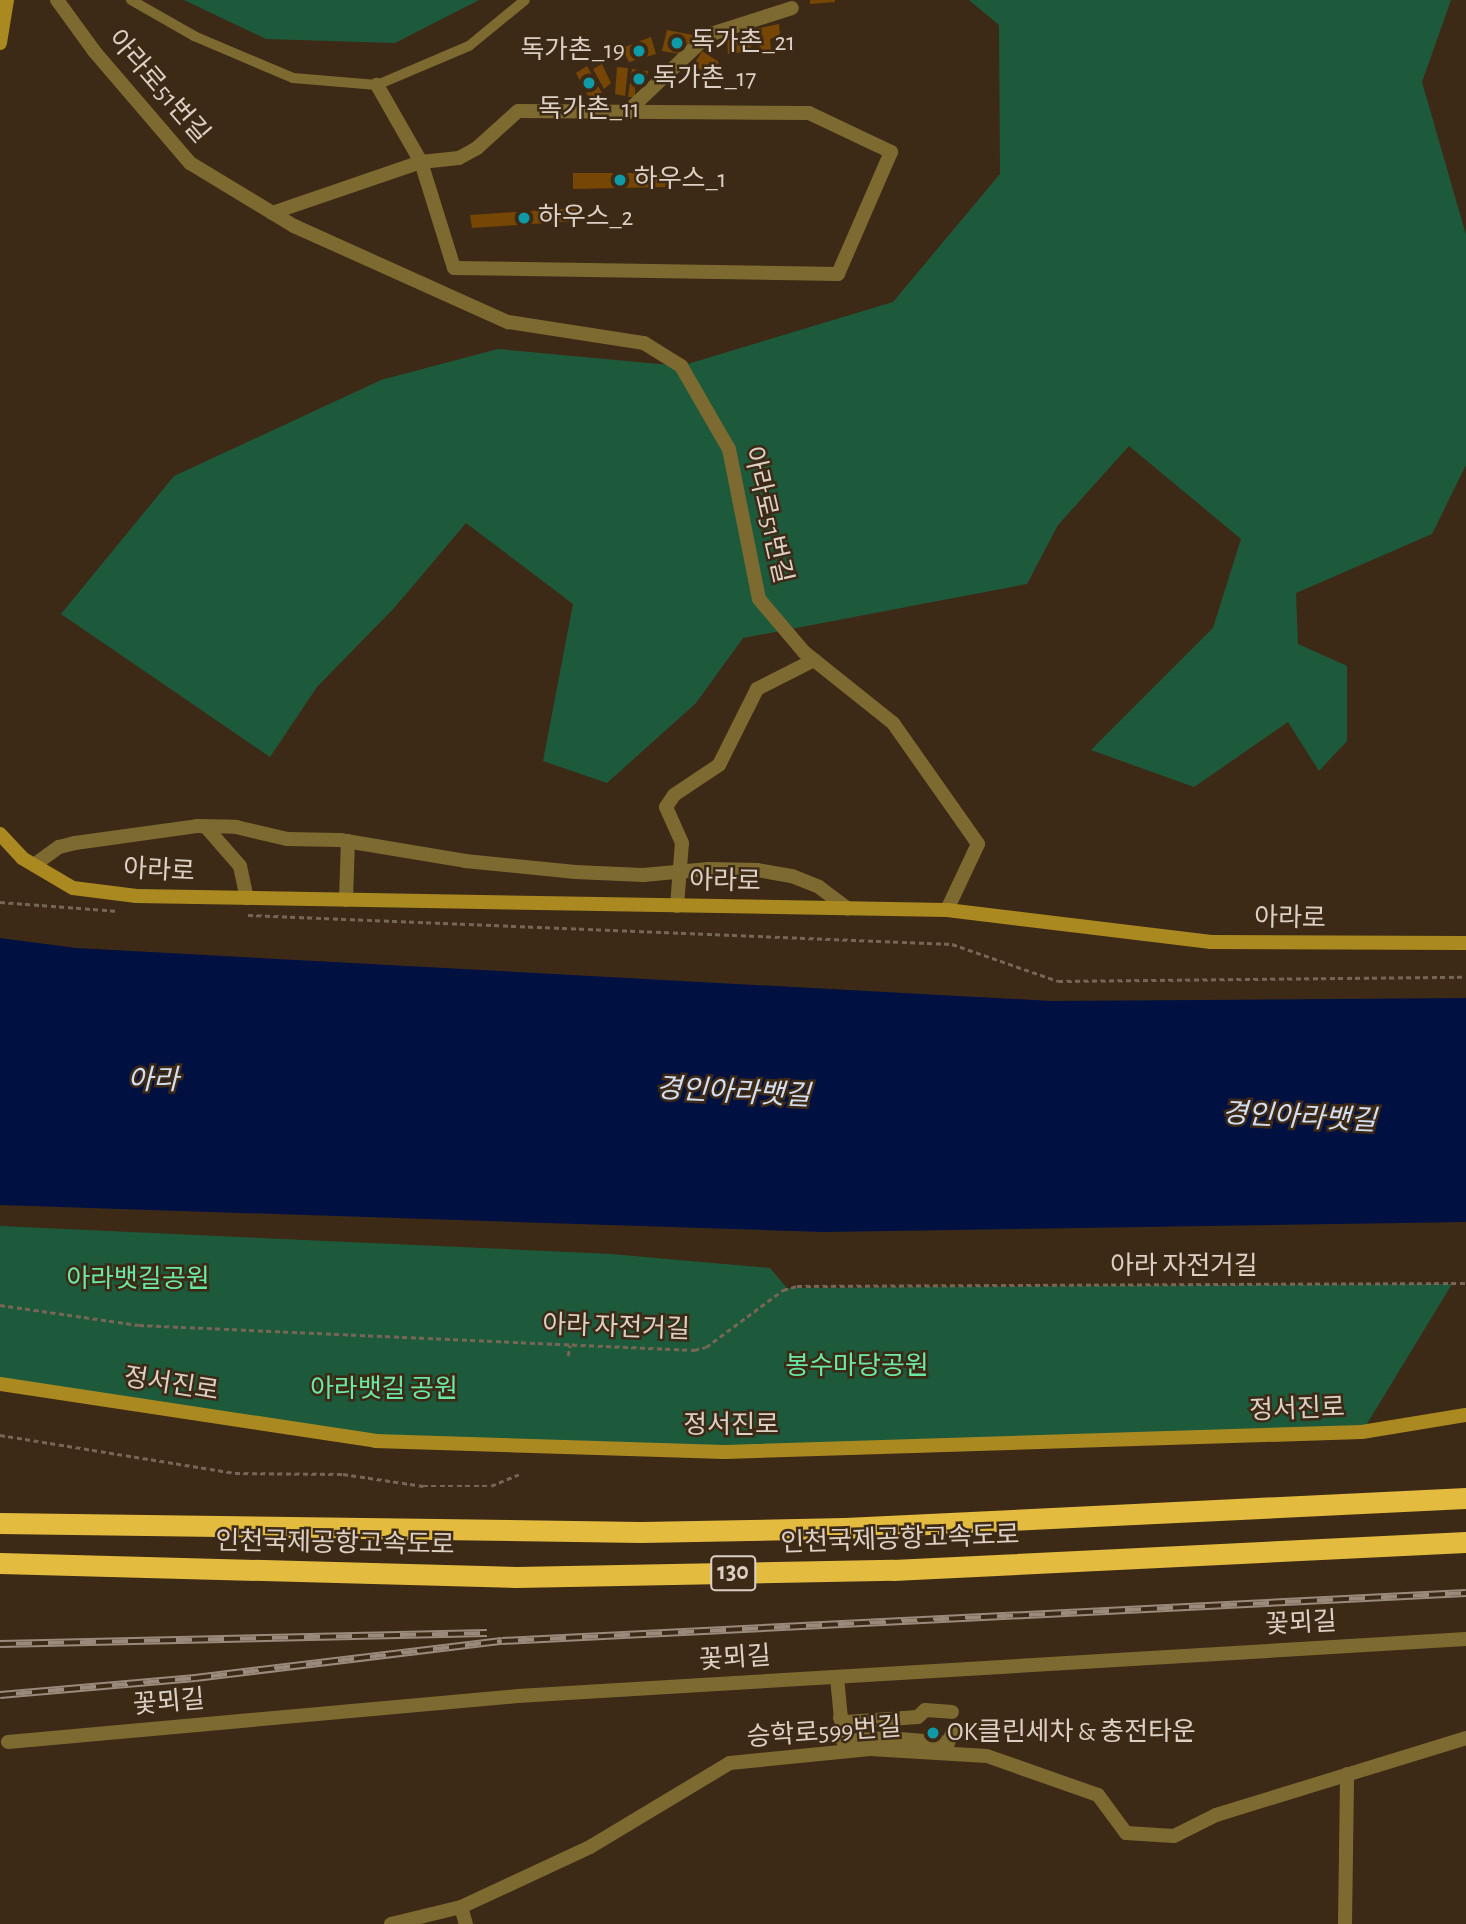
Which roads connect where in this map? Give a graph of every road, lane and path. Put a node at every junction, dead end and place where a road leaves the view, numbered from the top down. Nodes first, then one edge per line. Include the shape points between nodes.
1 (7, 0) edge
2 (57, 0) edge
3 (131, 0) edge
4 (525, 0) edge
5 (792, 8) dead end
6 (0, 43) edge
7 (377, 85) junction
8 (627, 112) junction
9 (421, 162) junction
10 (272, 213) junction
11 (814, 660) junction
12 (205, 827) junction
13 (0, 834) edge
14 (348, 841) junction
15 (34, 865) junction
16 (680, 872) junction
17 (247, 898) junction
18 (346, 900) junction
19 (0, 902) edge
20 (677, 905) junction
21 (848, 909) junction
22 (947, 910) junction
23 (124, 911) dead end
24 (244, 915) dead end
25 (1466, 943) edge
26 (1466, 977) edge
27 (1466, 1283) edge
28 (0, 1306) edge
29 (570, 1345) junction
30 (568, 1356) dead end
31 (0, 1384) edge
32 (1466, 1415) edge
33 (0, 1435) edge
34 (519, 1474) dead end
35 (1466, 1498) edge
36 (0, 1523) edge
37 (1466, 1542) edge
38 (0, 1563) edge
39 (1466, 1639) edge
40 (837, 1677) junction
41 (952, 1712) dead end
42 (840, 1718) junction
43 (953, 1731) dead end
44 (1466, 1738) edge
45 (3, 1743) edge
46 (1347, 1774) junction
47 (461, 1907) junction
48 (391, 1924) edge
49 (466, 1924) edge
50 (1345, 1924) edge

1 - 6 street
2 - 10 street, 아라로51번길 via 190,163
3 - 7 lane via 194,36 293,78
4 - 7 lane via 469,46
5 - 8 street via 708,35
7 - 9 street
8 - 9 street via 517,111 477,148 459,158
8 - 9 street via 809,113 891,152 838,274 454,268
9 - 10 street
10 - 11 street, 아라로51번길 via 508,322 644,343 681,366 729,449 759,599
11 - 16 street via 757,689 719,765 674,795 666,807 682,843
11 - 22 street, 아라로51번길 via 893,723 978,844
12 - 14 street via 236,827 287,839
12 - 15 street via 75,843 59,847
12 - 17 street via 240,866
13 - 15 street, 아라로
14 - 16 street via 575,872
14 - 18 street
15 - 17 street, 아라로 via 73,888 136,896
16 - 20 street
16 - 21 street via 757,870 792,876 838,897
17 - 18 street, 아라로
18 - 20 street, 아라로
19 - 23 path
20 - 21 street, 아라로
21 - 22 street, 아라로
22 - 25 street, 아라로 via 1211,942
24 - 26 path via 952,944 1058,981
27 - 29 path, 아라 자전거길 via 797,1286 783,1290 700,1349
28 - 29 path, 아라 자전거길 via 138,1325
29 - 30 path
31 - 32 street, 정서진로 via 375,1441 683,1452 1352,1433
33 - 34 path via 234,1473 343,1474 423,1486 491,1486
35 - 36 highway, 인천국제공항고속도로 / 130 via 845,1528 655,1532
37 - 38 highway, 인천국제공항고속도로 / 130 via 892,1570 530,1577
39 - 40 street, 꽃뫼길
40 - 42 street
40 - 45 street, 꽃뫼길 via 518,1696
41 - 42 street via 925,1710 918,1717 846,1722
42 - 43 street via 841,1738 847,1742 888,1738 948,1743
44 - 46 street, 승학로599번길
46 - 47 street, 승학로599번길 via 1216,1815 1174,1836 1126,1833 1098,1794 988,1756 870,1749 730,1763 590,1847
46 - 50 street
47 - 48 street, 승학로599번길
47 - 49 street

